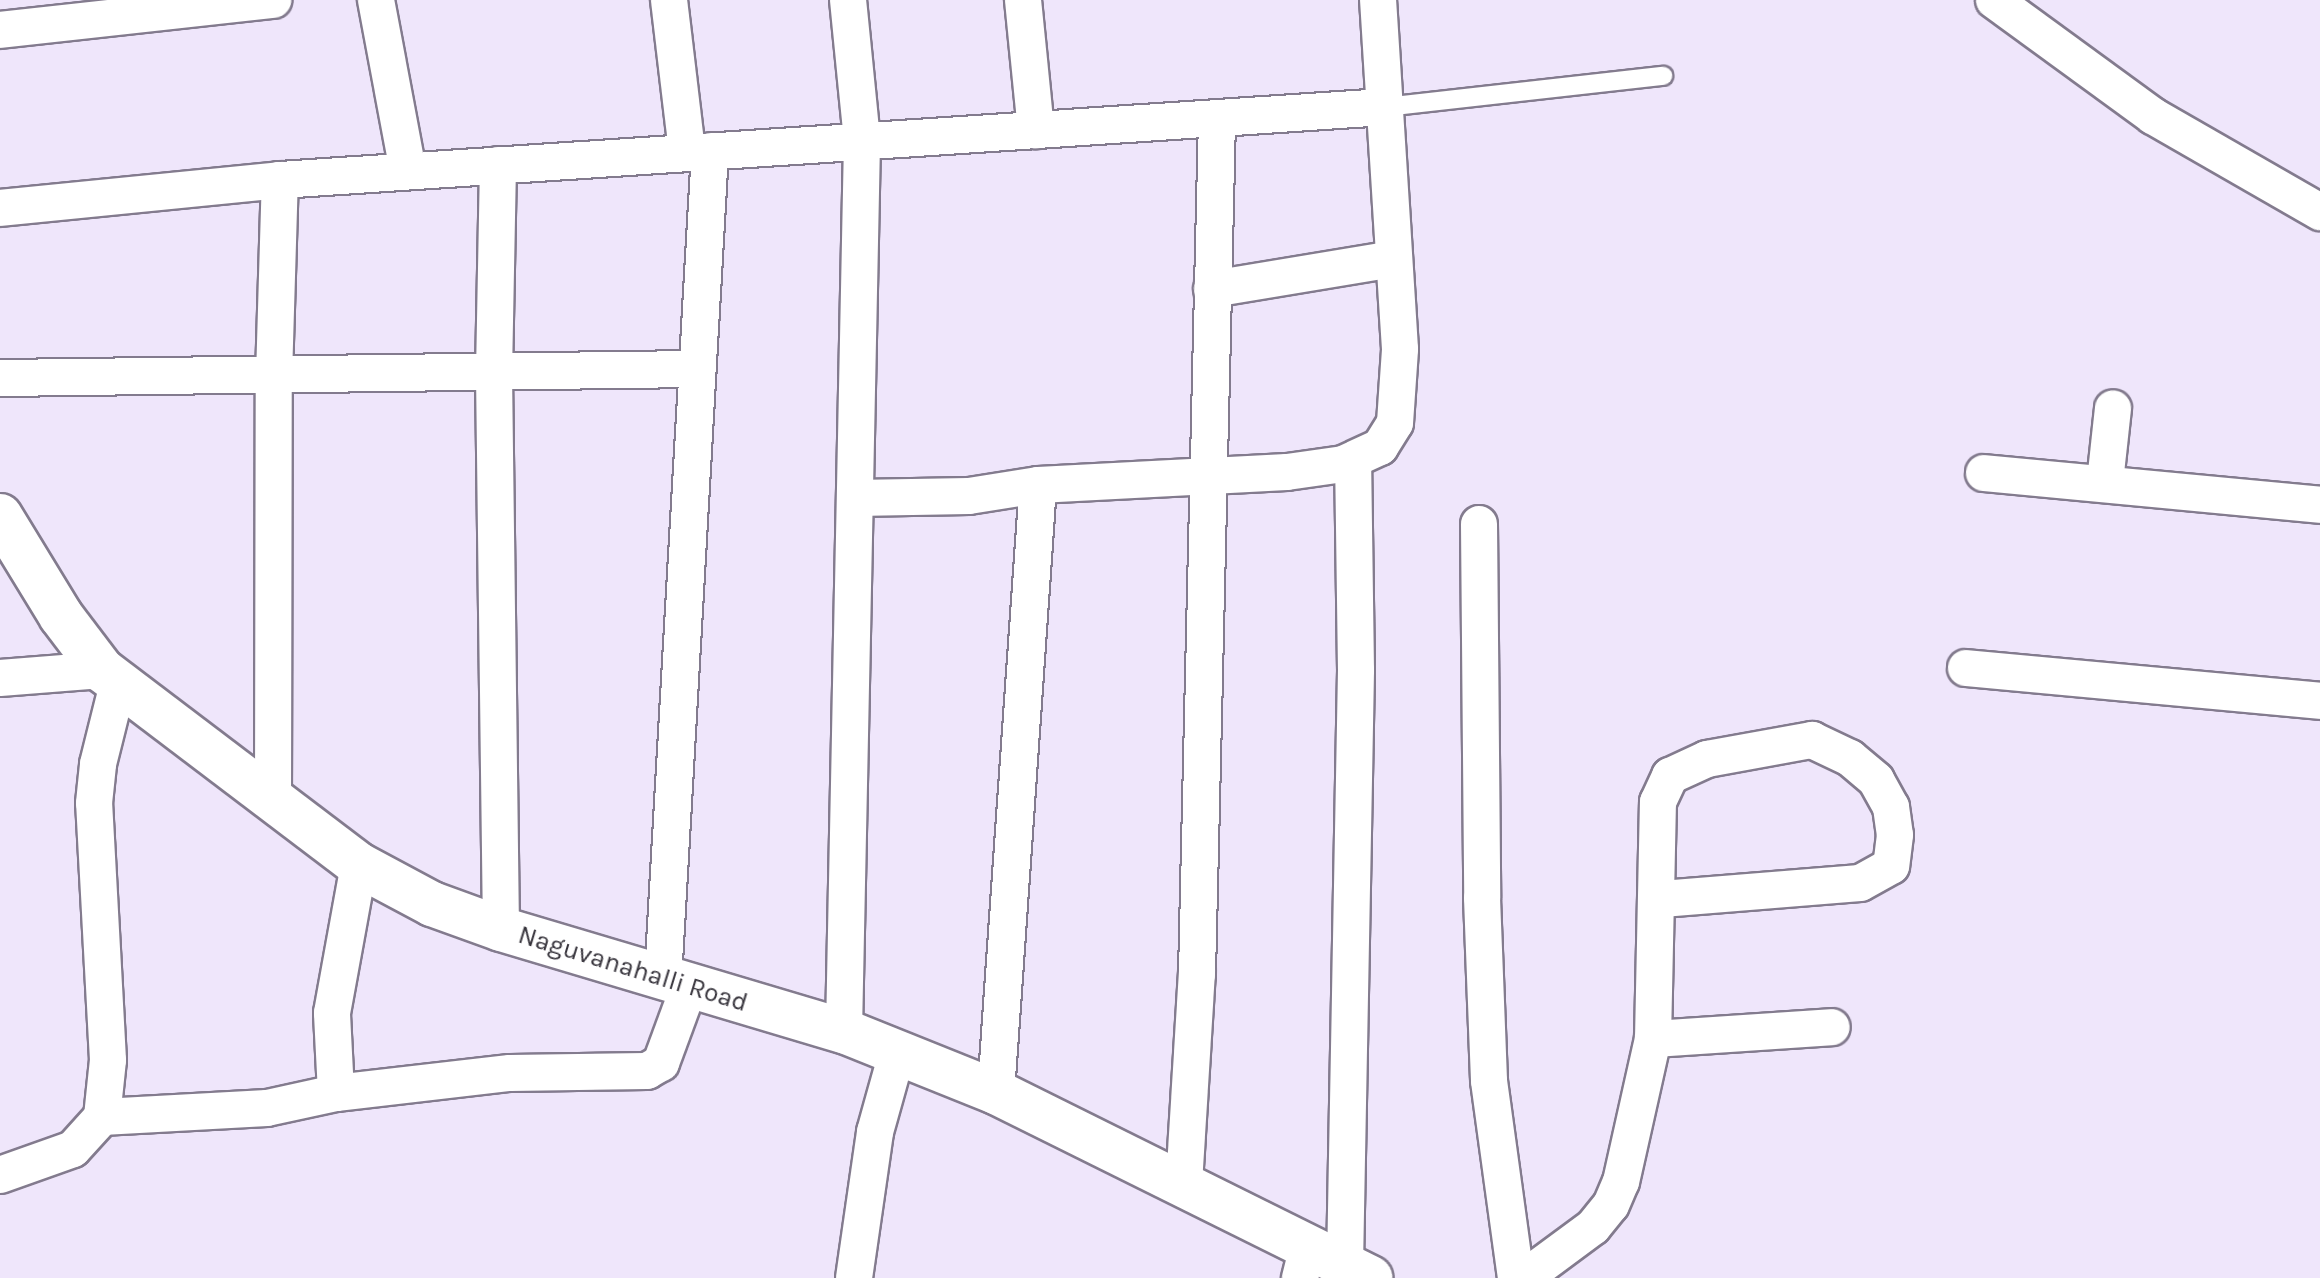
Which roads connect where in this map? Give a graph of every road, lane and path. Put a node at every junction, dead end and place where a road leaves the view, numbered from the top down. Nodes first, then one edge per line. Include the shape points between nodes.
1 (273, 0) edge
2 (376, 0) edge
3 (669, 0) edge
4 (848, 0) edge
5 (1023, 0) edge
6 (1378, 0) edge
7 (1994, 0) edge
8 (0, 30) edge
9 (1663, 76) dead end
10 (1385, 107) junction
11 (1217, 119) junction
12 (1036, 130) junction
13 (862, 140) junction
14 (699, 152) junction
15 (498, 165) junction
16 (408, 171) junction
17 (280, 180) junction
18 (0, 208) edge
19 (2320, 212) edge
20 (1394, 259) junction
21 (1212, 289) junction
22 (695, 369) junction
23 (494, 373) junction
24 (274, 377) junction
25 (0, 378) edge
26 (2113, 408) dead end
27 (1353, 461) junction
28 (1984, 473) dead end
29 (1206, 478) junction
30 (2105, 482) junction
31 (1038, 485) junction
32 (855, 498) junction
33 (2320, 505) edge
34 (0, 516) edge
35 (1479, 524) dead end
36 (1966, 668) dead end
37 (111, 675) junction
38 (0, 678) edge
39 (2320, 701) edge
40 (273, 803) junction
41 (359, 865) junction
42 (1659, 899) junction
43 (501, 929) junction
44 (676, 983) junction
45 (1832, 1027) dead end
46 (844, 1031) junction
47 (1653, 1039) junction
48 (897, 1053) junction
49 (996, 1092) junction
50 (336, 1093) junction
51 (102, 1117) junction
52 (0, 1175) edge
53 (1184, 1184) junction
54 (1331, 1267) edge
55 (854, 1278) edge
56 (1516, 1278) edge
57 (1524, 1278) edge

1 - 8 street
2 - 16 street
3 - 14 street
4 - 13 street
5 - 12 street
6 - 10 street
7 - 19 street via 2153,116
9 - 10 lane
10 - 11 street
10 - 20 street
11 - 12 street
11 - 21 street
12 - 13 street
13 - 14 street
13 - 32 street
14 - 15 street
14 - 22 street
15 - 16 street
15 - 23 street
16 - 17 street
17 - 18 street
17 - 24 street
20 - 21 street
20 - 27 street via 1400,349 1395,423 1380,447
21 - 29 street
22 - 23 street
22 - 44 street
23 - 24 street
23 - 43 street
24 - 25 street
24 - 40 street
26 - 30 street
27 - 29 street
27 - 54 street via 1356,670
28 - 30 street
29 - 31 street
29 - 53 street via 1197,974
30 - 33 street
31 - 32 street via 969,496
31 - 49 street
32 - 46 street
34 - 37 street, Naguvanahalli Road via 61,616
35 - 56 street via 1489,1081
36 - 39 street
37 - 38 street
37 - 40 street, Naguvanahalli Road
37 - 51 street via 94,803 108,1060
40 - 41 street, Naguvanahalli Road
41 - 43 street, Naguvanahalli Road via 432,904
41 - 50 street via 337,960 332,1013
42 - 42 street via 1826,890 1860,883 1891,866 1891,807 1876,780 1850,758 1812,740 1682,768 1670,776 1658,802
42 - 47 street
43 - 44 street, Naguvanahalli Road
44 - 46 street, Naguvanahalli Road
44 - 50 street via 661,1063 647,1071 510,1073
45 - 47 street
46 - 48 street, Naguvanahalli Road
47 - 57 street via 1611,1205 1593,1227
48 - 49 street, Naguvanahalli Road
48 - 55 street via 875,1132
49 - 53 street, Naguvanahalli Road
50 - 51 street via 267,1108
51 - 52 street via 73,1149
53 - 54 street, Naguvanahalli Road

